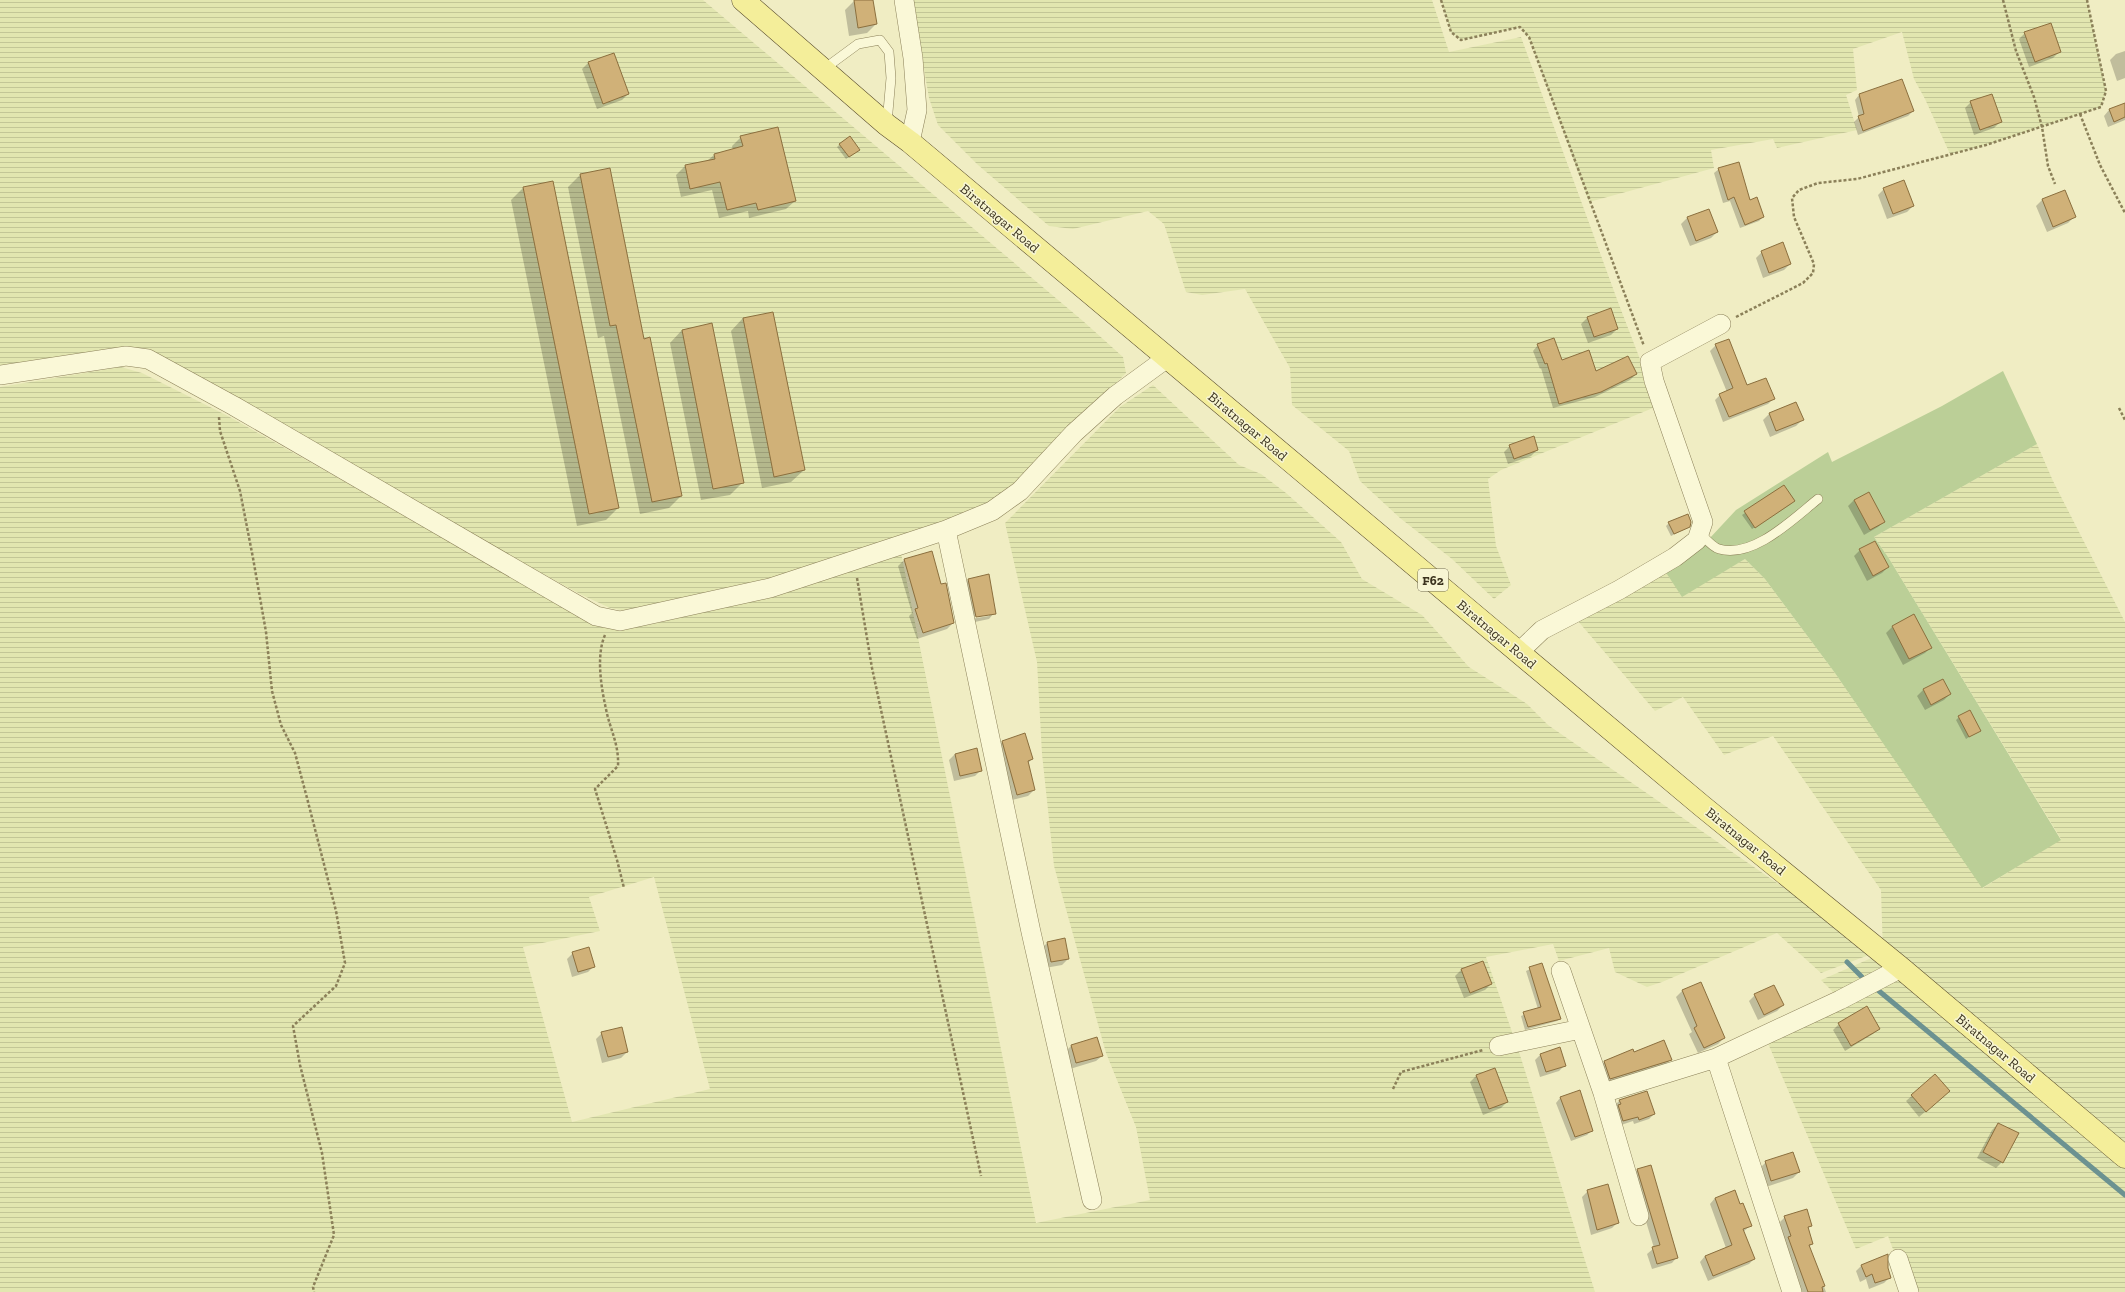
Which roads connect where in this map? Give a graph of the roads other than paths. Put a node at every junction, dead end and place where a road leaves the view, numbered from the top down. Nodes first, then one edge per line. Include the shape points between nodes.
1 (743, 0) edge
2 (904, 0) edge
3 (824, 69) junction
4 (886, 125) junction
5 (910, 142) junction
6 (1721, 324) road end
7 (1167, 358) junction
8 (0, 375) edge
9 (1818, 499) dead end
10 (946, 530) junction
11 (1700, 533) junction
12 (1519, 652) junction
13 (1901, 968) junction
14 (1561, 971) dead end
15 (1581, 1029) junction
16 (1499, 1046) road end
17 (1716, 1058) junction
18 (1603, 1094) junction
19 (2125, 1157) edge
20 (1092, 1200) dead end
21 (1639, 1216) dead end
22 (1898, 1259) dead end
23 (1792, 1292) edge
24 (1910, 1292) edge

1 - 3 main road, Biratnagar Road / F62
2 - 5 street via 913,58 916,110
3 - 4 main road, Biratnagar Road / F62
3 - 4 lane via 858,44 880,40 889,52 891,78
4 - 5 main road, Biratnagar Road / F62
5 - 7 main road, Biratnagar Road / F62
6 - 11 street via 1650,362 1654,381 1703,522
7 - 10 street via 1114,396 1074,433 1020,491 992,511
7 - 12 main road, Biratnagar Road / F62
8 - 10 street via 126,356 148,359 596,616 620,622 770,588
9 - 11 lane via 1759,543 1734,551 1717,548
10 - 20 street
11 - 12 street via 1697,540 1675,557 1542,630
12 - 13 main road, Biratnagar Road / F62 via 1702,806
13 - 17 street via 1840,1000
13 - 19 main road, Biratnagar Road / F62
14 - 15 street
15 - 16 street
15 - 18 street
17 - 18 street
17 - 23 street
18 - 21 street
22 - 24 street

